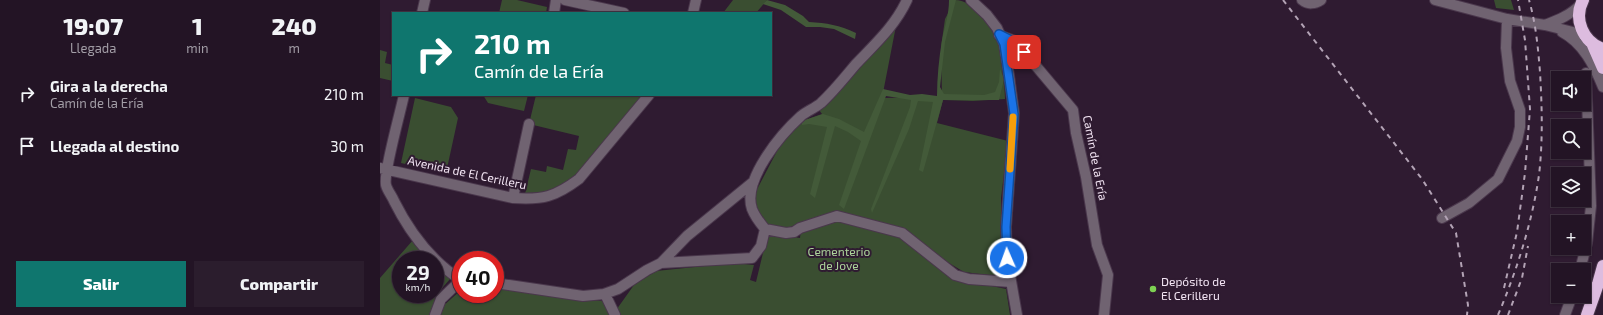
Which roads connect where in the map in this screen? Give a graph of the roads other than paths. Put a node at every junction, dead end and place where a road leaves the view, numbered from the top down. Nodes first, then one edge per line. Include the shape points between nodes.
1 (425, 0) edge
2 (556, 0) edge
3 (565, 0) edge
4 (696, 0) edge
5 (907, 0) edge
6 (971, 0) edge
7 (1302, 0) edge
8 (1321, 0) edge
9 (1435, 0) edge
10 (1582, 2) edge
11 (422, 12) edge
12 (554, 12) edge
13 (619, 12) edge
14 (693, 12) edge
15 (1507, 19) junction
16 (1549, 26) junction
17 (999, 34) junction
18 (1588, 39) junction
19 (1603, 49) edge
20 (1603, 68) edge
21 (1603, 87) edge
22 (404, 96) edge
23 (648, 96) edge
24 (1587, 111) edge
25 (529, 124) dead end
26 (384, 169) edge
27 (752, 183) junction
28 (513, 198) junction
29 (1442, 218) dead end
30 (766, 229) junction
31 (662, 263) junction
32 (1582, 263) edge
33 (1603, 266) edge
34 (452, 274) edge
35 (1011, 282) junction
36 (504, 284) edge
37 (452, 289) edge
38 (605, 294) junction
39 (1569, 303) edge
40 (435, 315) edge
41 (614, 315) edge
42 (1016, 315) edge
43 (1104, 315) edge
44 (1565, 315) edge
45 (1587, 315) edge

1 - 11 street
2 - 12 street
3 - 13 street
4 - 14 street
5 - 27 street via 882,38 821,103 802,115 784,134 765,159
6 - 17 street via 997,28
7 - 8 street via 1314,4
9 - 15 street
10 - 16 street via 1574,11
10 - 18 highway via 1580,25
15 - 16 street
15 - 29 street via 1506,48 1510,81 1520,110 1517,141 1498,179 1469,203
16 - 18 street
16 - 21 street via 1569,36 1582,48 1592,62
17 - 35 street via 1005,50 1014,114 1006,227
17 - 43 street, Camín de la Ería via 1015,42 1073,110 1098,245 1108,275
18 - 19 highway
18 - 20 highway
22 - 26 street
23 - 28 street, Avenida de El Cerilleru via 578,179 550,196 532,199
24 - 32 street via 1591,206
25 - 28 street
26 - 28 street, Avenida de El Cerilleru
26 - 34 street via 386,184 418,241 442,267
27 - 30 street via 751,208
27 - 31 street via 687,236
30 - 31 street via 761,246 752,258
30 - 35 street via 794,232 837,216 902,233 955,275 969,279
31 - 38 street
33 - 45 highway
35 - 42 street
36 - 38 street via 583,296
37 - 40 street via 441,299
38 - 41 street
39 - 44 street

